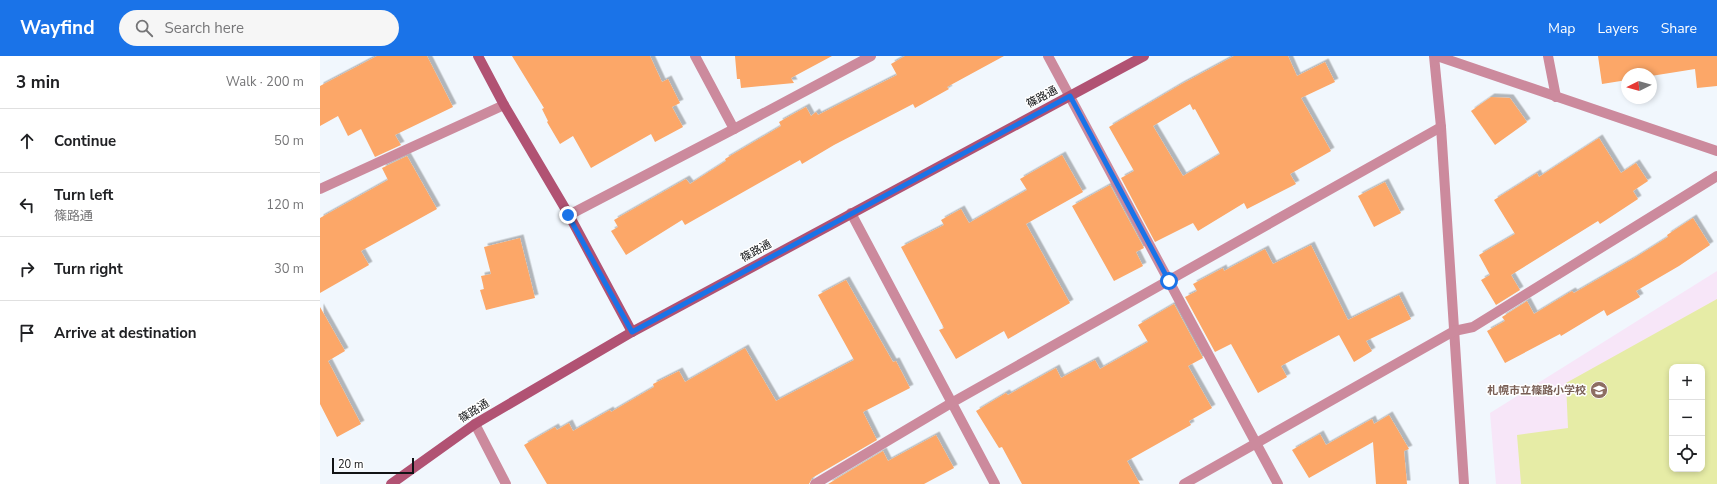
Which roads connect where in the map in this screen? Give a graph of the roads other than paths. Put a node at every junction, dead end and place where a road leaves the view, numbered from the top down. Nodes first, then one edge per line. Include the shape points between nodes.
1 (478, 56) edge
2 (695, 56) edge
3 (870, 56) edge
4 (1048, 56) edge
5 (1144, 56) edge
6 (1436, 56) edge
7 (1548, 56) edge
8 (1070, 96) junction
9 (1556, 97) junction
10 (504, 105) junction
11 (1441, 127) junction
12 (734, 129) junction
13 (1717, 151) edge
14 (1717, 176) edge
15 (320, 189) edge
16 (851, 213) junction
17 (568, 215) junction
18 (1169, 281) junction
19 (1454, 330) junction
20 (632, 332) junction
21 (953, 402) junction
22 (475, 424) junction
23 (1256, 443) junction
24 (393, 483) edge
25 (506, 484) edge
26 (816, 484) edge
27 (995, 484) edge
28 (1184, 484) edge
29 (1278, 484) edge
30 (1464, 484) edge

1 - 10 main road
2 - 12 street
3 - 12 street
4 - 8 street
5 - 8 main road, 篠路通
6 - 9 street
6 - 11 street
7 - 9 street
8 - 16 main road, 篠路通
8 - 18 street
9 - 13 street
10 - 15 street
10 - 17 main road
11 - 18 street
11 - 19 street
12 - 17 street
14 - 19 street via 1473,327
16 - 20 main road, 篠路通
16 - 21 street
17 - 20 main road
18 - 21 street
18 - 23 street
19 - 23 street
19 - 30 street
20 - 22 main road, 篠路通
21 - 26 street
21 - 27 street
22 - 24 main road, 篠路通
22 - 25 street
23 - 28 street
23 - 29 street

